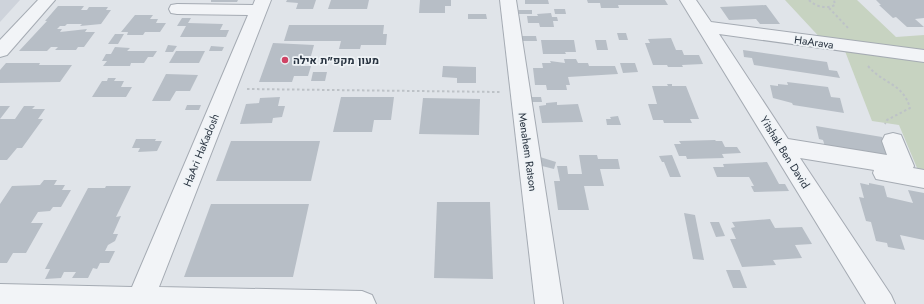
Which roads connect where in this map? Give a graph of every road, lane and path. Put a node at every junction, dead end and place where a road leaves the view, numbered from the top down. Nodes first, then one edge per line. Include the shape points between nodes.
1 (46, 0) edge
2 (508, 0) edge
3 (688, 0) edge
4 (809, 0) edge
5 (834, 0) edge
6 (261, 5) edge
7 (177, 9) dead end
8 (705, 27) junction
9 (0, 51) edge
10 (924, 56) edge
11 (867, 65) dead end
12 (226, 89) junction
13 (520, 92) junction
14 (890, 136) joint
15 (784, 152) junction
16 (924, 180) edge
17 (0, 296) edge
18 (140, 300) junction
19 (103, 301) edge
20 (362, 304) edge
21 (549, 304) edge
22 (881, 304) edge

1 - 9 street
2 - 13 street, Menahem Ratson
3 - 8 street, Yitshak Ben David
4 - 5 path via 825,8 835,5
6 - 7 street
6 - 12 street, HaAri HaKadosh
8 - 10 street, HaArava
8 - 15 street, Yitshak Ben David
11 - 14 path via 871,71 902,90 908,98 910,108 886,120 884,126
12 - 13 path
12 - 18 street, HaAri HaKadosh
13 - 21 street, Menahem Ratson
14 - 15 street via 903,166
15 - 16 street
15 - 22 street, Yitshak Ben David
17 - 19 street
18 - 19 street
18 - 20 street

